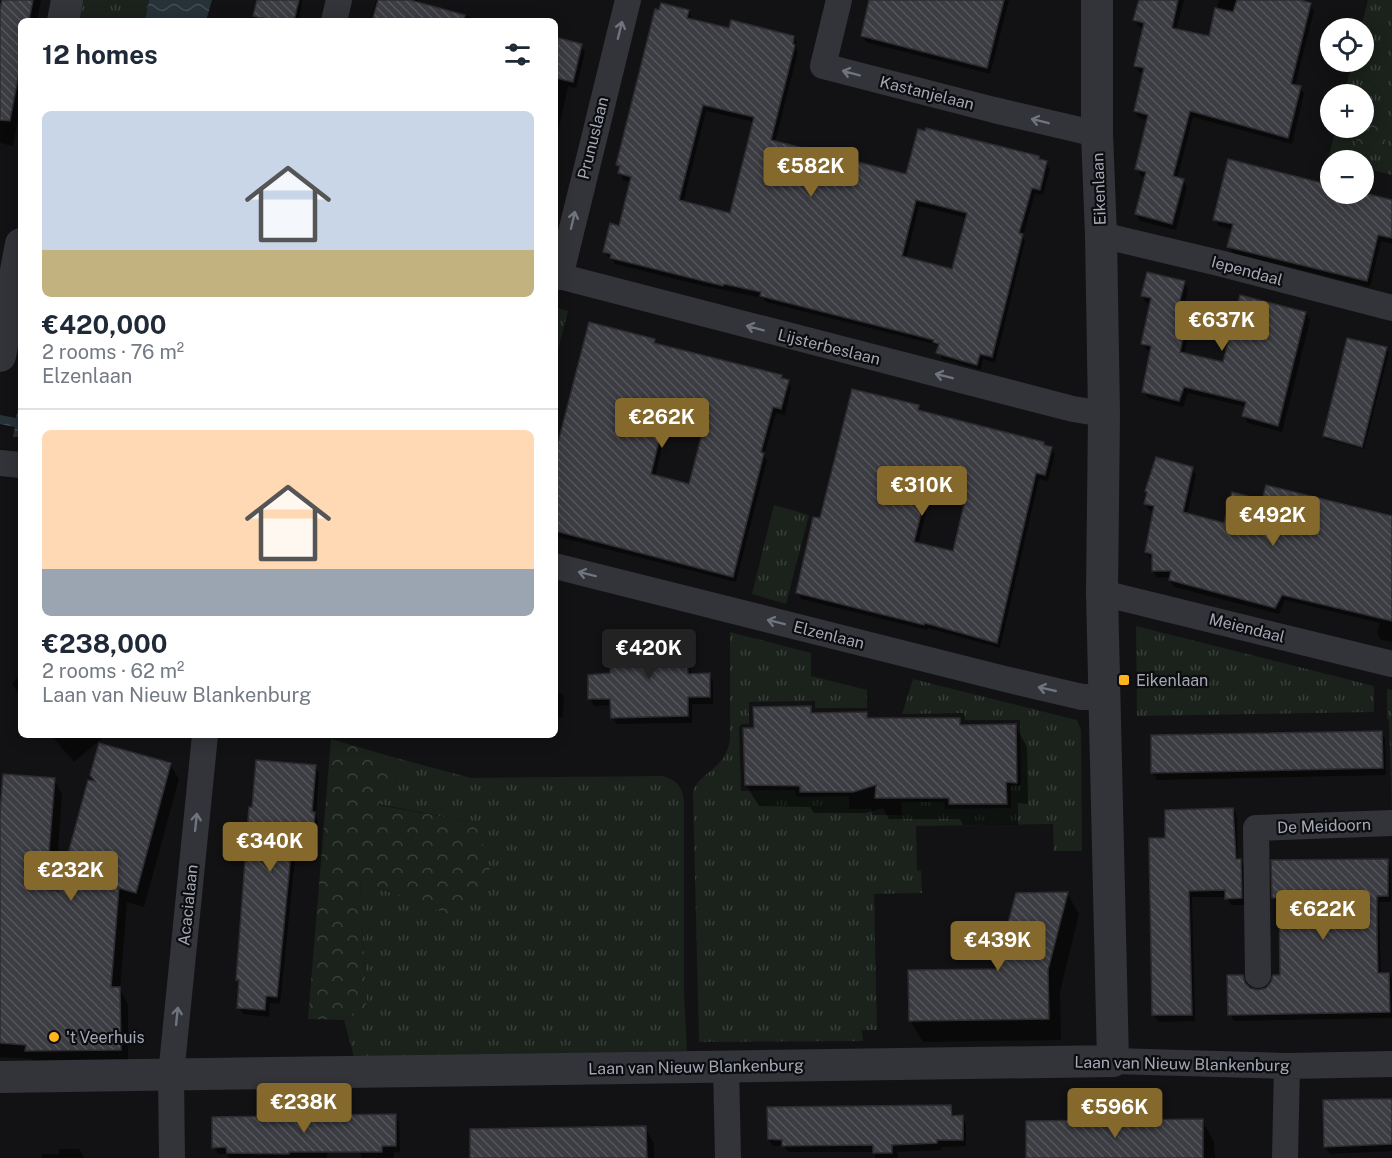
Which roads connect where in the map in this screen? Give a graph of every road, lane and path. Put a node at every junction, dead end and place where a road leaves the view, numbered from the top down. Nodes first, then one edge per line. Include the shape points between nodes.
1 (67, 0) edge
2 (339, 0) edge
3 (628, 0) edge
4 (839, 0) edge
5 (1097, 0) edge
6 (64, 18) edge
7 (335, 18) edge
8 (1097, 134) junction
9 (1101, 235) junction
10 (18, 260) edge
11 (558, 272) edge
12 (558, 276) edge
13 (1392, 308) edge
14 (1, 349) edge
15 (1104, 414) junction
16 (0, 464) edge
17 (18, 465) edge
18 (558, 567) edge
19 (1102, 593) junction
20 (1392, 664) edge
21 (1105, 698) junction
22 (204, 738) edge
23 (1392, 823) edge
24 (1258, 975) dead end
25 (1113, 1061) junction
26 (1392, 1064) edge
27 (726, 1066) junction
28 (1287, 1066) junction
29 (171, 1075) junction
30 (0, 1077) edge
31 (172, 1158) edge
32 (728, 1158) edge
33 (1286, 1158) edge

1 - 6 street
2 - 7 street
11 -> 3 street, Prunuslaan
8 -> 4 street, Kastanjelaan via 823,66
5 - 8 street, Eikenlaan
8 - 9 street, Eikenlaan
9 - 13 street, Iependaal
9 - 15 street, Eikenlaan
10 - 14 street
15 -> 12 street, Lijsterbeslaan via 1000,391
15 - 19 street, Eikenlaan
16 - 17 street
21 -> 18 street, Elzenlaan via 1082,697 1005,679
19 - 20 street, Meiendaal
19 - 21 street, Eikenlaan
21 - 25 street, Eikenlaan
29 -> 22 street, Acacialaan
23 - 24 street, De Meidoorn via 1256,828
25 - 27 street, Laan van Nieuw Blankenburg
25 - 28 street, Laan van Nieuw Blankenburg
26 - 28 street, Laan van Nieuw Blankenburg
27 - 29 street, Laan van Nieuw Blankenburg
27 - 32 street
28 - 33 street
29 - 30 street, Laan van Nieuw Blankenburg
29 - 31 street, Acacialaan

